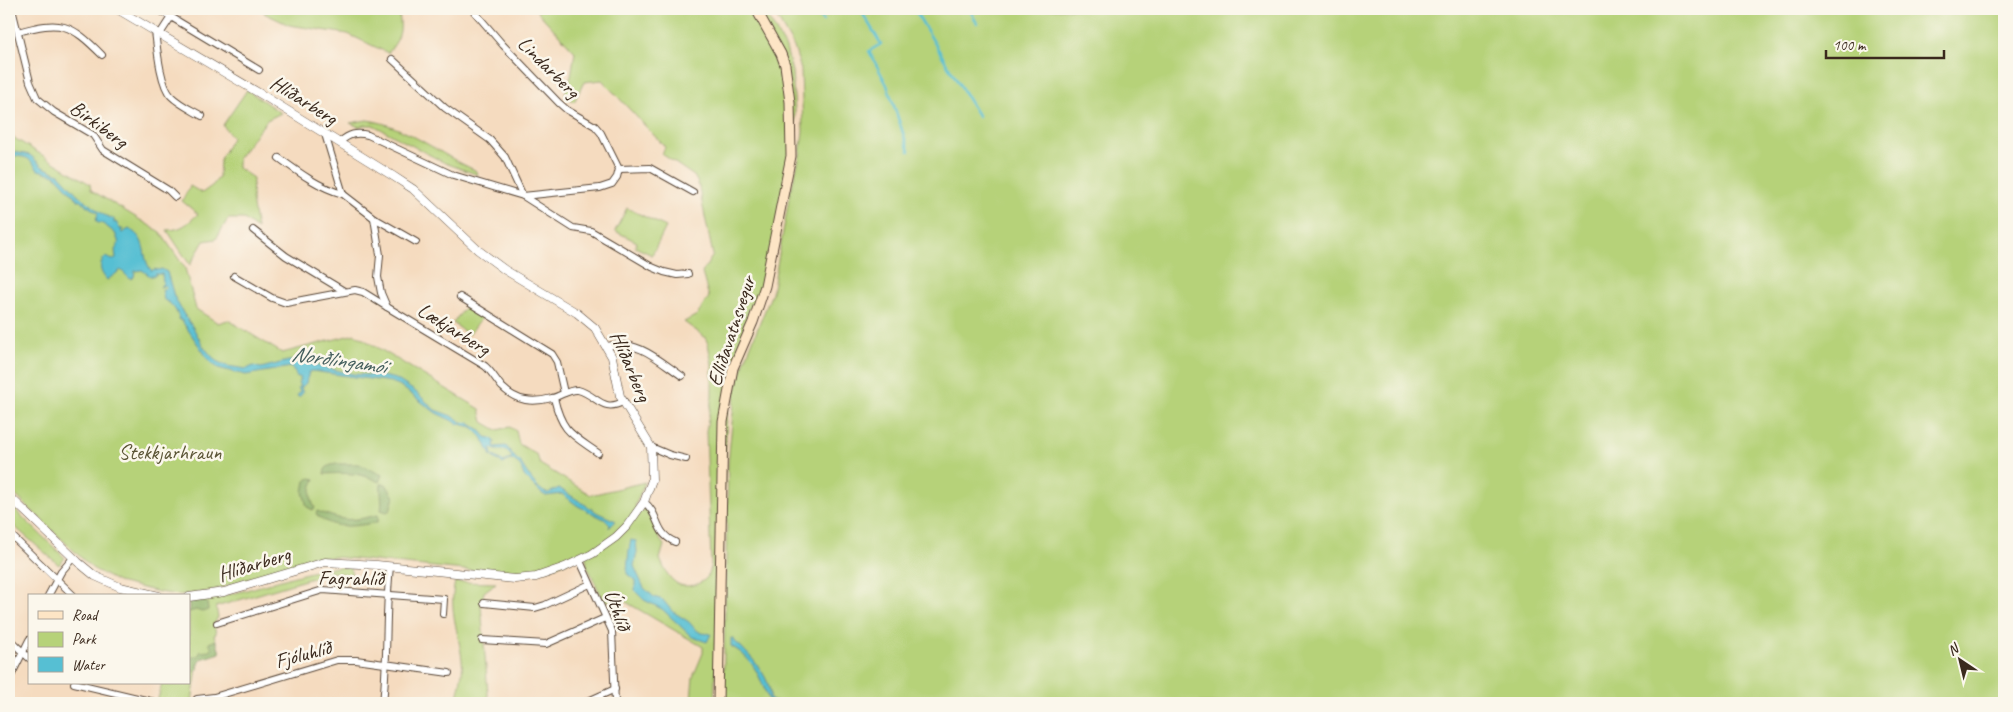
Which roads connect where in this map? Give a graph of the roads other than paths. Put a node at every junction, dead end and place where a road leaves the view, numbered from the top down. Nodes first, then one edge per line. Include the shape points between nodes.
1 (12, 9) edge
2 (117, 9) edge
3 (158, 9) edge
4 (472, 9) edge
5 (756, 9) edge
6 (171, 16) junction
7 (18, 32) junction
8 (158, 32) junction
9 (102, 55) dead end
10 (392, 59) dead end
11 (260, 70) dead end
12 (202, 116) dead end
13 (325, 134) junction
14 (340, 142) junction
15 (279, 158) dead end
16 (619, 169) junction
17 (693, 192) dead end
18 (343, 194) junction
19 (522, 196) junction
20 (175, 197) dead end
21 (374, 218) junction
22 (253, 230) dead end
23 (416, 242) dead end
24 (688, 274) dead end
25 (234, 276) dead end
26 (344, 291) junction
27 (460, 297) dead end
28 (387, 306) junction
29 (607, 346) junction
30 (682, 376) dead end
31 (564, 393) junction
32 (554, 398) junction
33 (624, 401) junction
34 (651, 447) junction
35 (598, 453) dead end
36 (686, 459) dead end
37 (9, 496) edge
38 (644, 502) junction
39 (11, 535) dead end
40 (675, 542) dead end
41 (73, 558) junction
42 (580, 560) junction
43 (390, 567) junction
44 (58, 578) junction
45 (590, 584) junction
46 (49, 594) edge
47 (72, 594) edge
48 (148, 594) edge
49 (388, 594) junction
50 (190, 597) edge
51 (484, 604) dead end
52 (443, 614) dead end
53 (605, 618) junction
54 (217, 623) dead end
55 (9, 639) edge
56 (482, 640) dead end
57 (28, 642) edge
58 (23, 653) junction
59 (28, 657) edge
60 (387, 664) junction
61 (449, 673) dead end
62 (9, 680) edge
63 (78, 684) edge
64 (615, 689) junction
65 (197, 699) dead end
66 (154, 702) edge
67 (383, 703) edge
68 (584, 703) edge
69 (615, 703) edge
70 (718, 703) edge

1 - 7 street, Birkiberg
2 - 8 street, Hlíðarberg
3 - 6 street
4 - 16 street, Lindarberg via 559,103 595,126
5 - 70 main road, Elliðavatnsvegur via 785,65 790,102 791,156 765,286 733,368 723,422
6 - 8 street
6 - 11 street
7 - 9 street via 57,24
7 - 20 street, Birkiberg via 33,91 43,104 93,135 102,150
8 - 12 street via 159,56 168,91
8 - 13 street, Hlíðarberg
10 - 19 street via 445,108 499,148
13 - 14 street, Hlíðarberg
13 - 18 street
14 - 19 street via 352,134 368,135 453,175
14 - 29 street, Hlíðarberg via 413,190 498,265 577,312 596,328
15 - 18 street via 321,185
16 - 17 street via 650,168
16 - 19 street via 612,184 600,188
18 - 21 street
19 - 24 street via 573,228 591,231 652,267 677,275
21 - 23 street
21 - 28 street, Lækjarberg via 380,255 378,277
22 - 26 street, Lækjarberg via 286,256
25 - 26 street, Lækjarberg via 286,303
26 - 28 street, Lækjarberg via 363,292
27 - 31 street, Lækjarberg via 552,354
28 - 32 street, Lækjarberg via 485,366 503,388 513,394 528,402
29 - 30 street via 619,343 632,345
29 - 33 street, Hlíðarberg
31 - 32 street, Lækjarberg
31 - 33 street via 579,391 607,406 616,406
32 - 35 street via 562,424
33 - 34 street, Hlíðarberg
34 - 36 street
34 - 38 street, Hlíðarberg via 652,480
37 - 41 street
38 - 40 street via 654,513 661,532
38 - 42 street, Hlíðarberg via 616,537
39 - 44 street
41 - 44 street
41 - 48 street via 105,582
42 - 43 street, Hlíðarberg via 550,573 515,579
42 - 45 street, Úthlíð
43 - 49 street
43 - 50 street, Hlíðarberg via 325,562 224,592
44 - 46 street
44 - 47 street
45 - 51 street via 535,608
45 - 53 street, Úthlíð
49 - 52 street, Fagrahlíð via 444,599
49 - 54 street, Fagrahlíð via 323,590
49 - 60 street
53 - 56 street via 546,644
53 - 64 street, Úthlíð via 612,631
55 - 58 street
57 - 58 street
58 - 59 street
58 - 62 street
60 - 61 street, Fjóluhlíð
60 - 65 street, Fjóluhlíð via 337,660 214,697
60 - 67 street
63 - 66 street
64 - 68 street
64 - 69 street, Úthlíð

